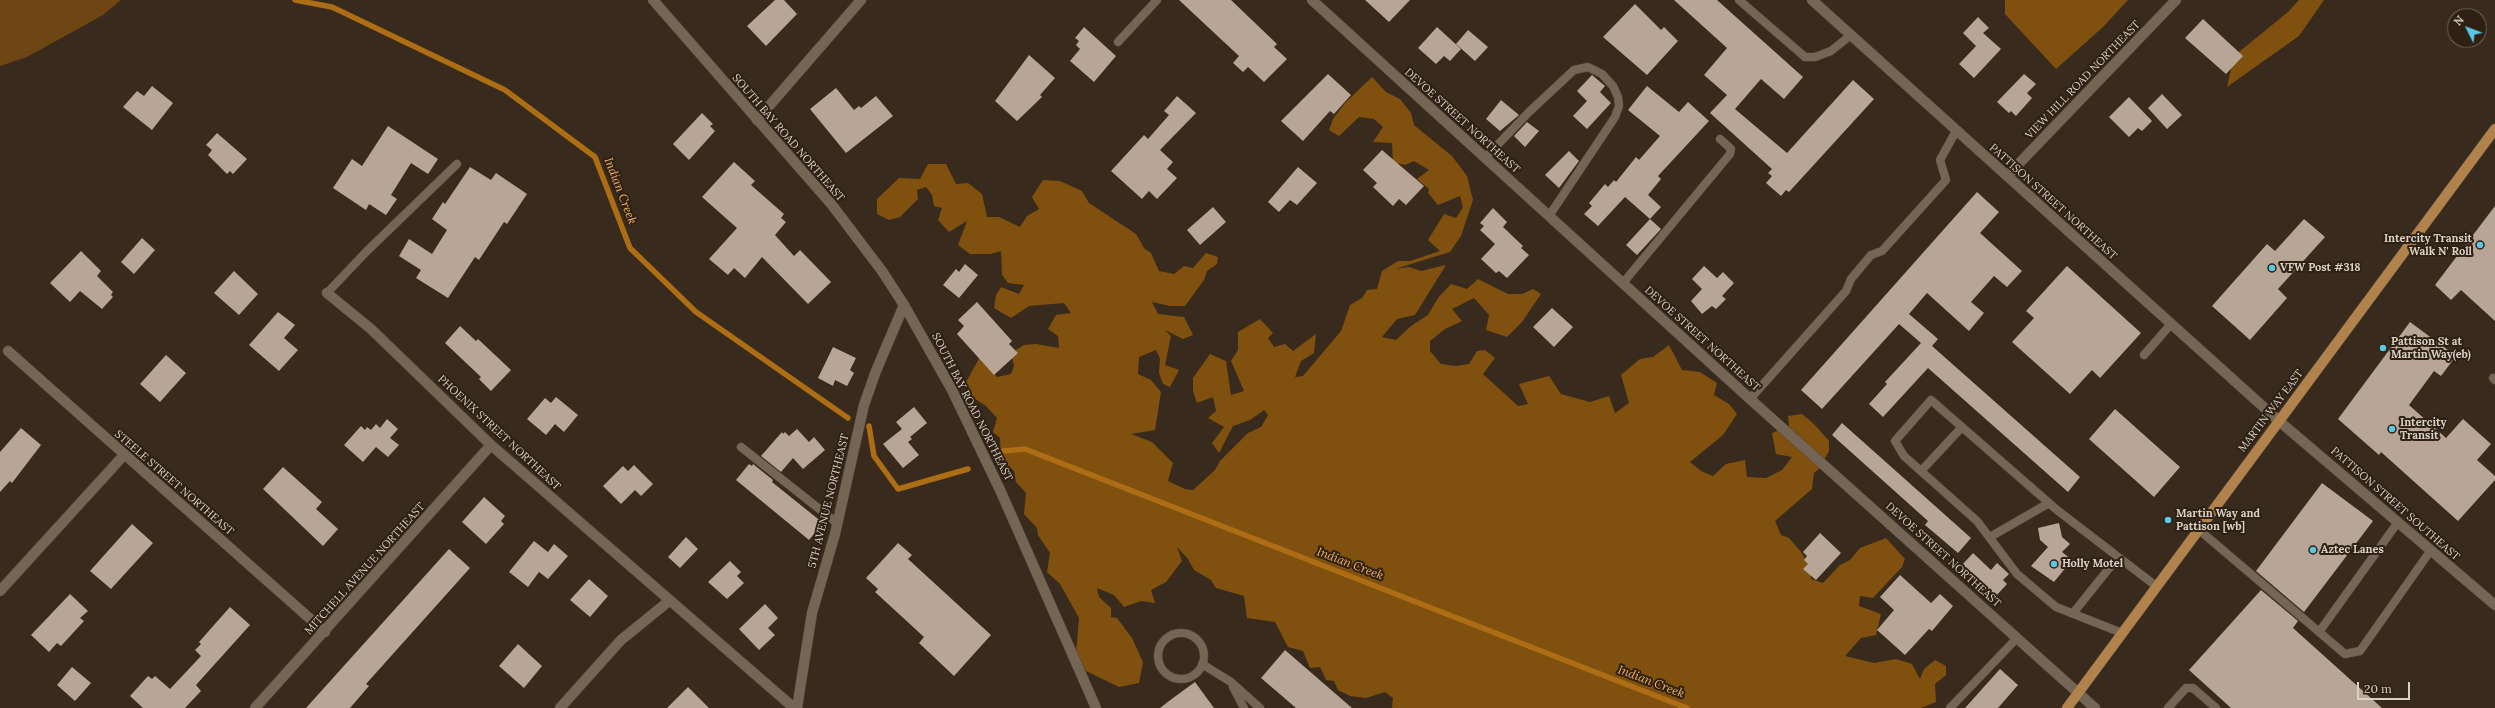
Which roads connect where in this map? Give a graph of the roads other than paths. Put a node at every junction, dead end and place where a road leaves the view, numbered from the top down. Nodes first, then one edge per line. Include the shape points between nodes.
1 (653, 0) edge
2 (862, 0) edge
3 (1156, 0) edge
4 (1312, 0) edge
5 (1739, 0) edge
6 (1812, 0) edge
7 (2176, 0) edge
8 (1851, 35) junction
9 (1118, 42) dead end
10 (757, 120) junction
11 (2495, 129) edge
12 (1956, 131) junction
13 (1720, 139) dead end
14 (1485, 158) junction
15 (457, 164) dead end
16 (2007, 176) junction
17 (1549, 216) junction
18 (1623, 283) junction
19 (327, 293) joint
20 (904, 305) junction
21 (2171, 324) junction
22 (8, 351) dead end
23 (2144, 355) dead end
24 (1750, 399) junction
25 (2279, 420) junction
26 (1962, 427) junction
27 (491, 445) junction
28 (741, 447) dead end
29 (124, 455) junction
30 (1922, 470) junction
31 (2049, 503) junction
32 (2398, 522) junction
33 (837, 523) junction
34 (2198, 529) junction
35 (1990, 537) junction
36 (2431, 550) junction
37 (2118, 557) junction
38 (2156, 586) junction
39 (0, 591) edge
40 (669, 601) junction
41 (2495, 605) edge
42 (2074, 612) junction
43 (325, 632) junction
44 (2319, 632) junction
45 (2122, 633) junction
46 (2017, 638) junction
47 (1202, 664) junction
48 (1231, 682) junction
49 (2078, 693) junction
50 (255, 708) edge
51 (560, 708) edge
52 (794, 708) edge
53 (797, 708) edge
54 (1096, 708) edge
55 (1244, 708) edge
56 (1260, 708) edge
57 (1950, 708) edge
58 (2067, 708) edge
59 (2095, 708) edge
60 (2168, 708) edge
61 (2216, 708) edge

1 - 10 street, SOUTH BAY ROAD NORTHEAST
2 - 10 street
3 - 9 lane
4 - 14 street, DEVOE STREET NORTHEAST
5 - 8 lane via 1805,57 1815,57 1830,51
6 - 8 street, PATTISON STREET NORTHEAST
7 - 16 street, VIEW HILL ROAD NORTHEAST
8 - 12 street, PATTISON STREET NORTHEAST
10 - 20 street, SOUTH BAY ROAD NORTHEAST via 832,205 882,271
11 - 25 main road, MARTIN WAY EAST
12 - 16 street, PATTISON STREET NORTHEAST
12 - 24 lane via 1940,160 1946,180 1882,251 1871,255 1851,279 1846,291
13 - 18 lane via 1731,148 1730,154
14 - 17 street, DEVOE STREET NORTHEAST
14 - 17 lane via 1574,70 1588,67 1602,74 1613,86 1618,97 1619,106 1615,117
15 - 19 lane, PHOENIX STREET NORTHEAST
16 - 21 street, PATTISON STREET NORTHEAST
17 - 18 street, DEVOE STREET NORTHEAST
18 - 24 street, DEVOE STREET NORTHEAST
19 - 27 street, PHOENIX STREET NORTHEAST via 371,329
20 - 33 street, 5TH AVENUE NORTHEAST via 864,405
20 - 54 street, SOUTH BAY ROAD NORTHEAST via 952,390 1001,492
21 - 23 lane
21 - 25 street, PATTISON STREET NORTHEAST
22 - 29 street, STEELE STREET NORTHEAST
24 - 46 street, DEVOE STREET NORTHEAST
25 - 32 street, PATTISON STREET SOUTHEAST
25 - 34 main road, MARTIN WAY EAST
26 - 30 lane
26 - 30 lane via 1931,400 1895,441 1904,456
26 - 31 lane
27 - 40 street, PHOENIX STREET NORTHEAST
27 - 43 street, MITCHELL AVENUE NORTHEAST
28 - 33 lane
29 - 39 street
29 - 43 street, STEELE STREET NORTHEAST
30 - 35 lane via 1978,521
31 - 35 lane
31 - 37 lane
32 - 36 street, PATTISON STREET SOUTHEAST
32 - 44 lane
33 - 53 street, 5TH AVENUE NORTHEAST via 812,613
34 - 38 main road, MARTIN WAY EAST
34 - 44 lane
35 - 42 lane via 2017,574 2056,607
36 - 41 street, PATTISON STREET SOUTHEAST
36 - 44 lane via 2360,651 2345,654
37 - 38 lane
37 - 42 lane
38 - 45 main road, MARTIN WAY EAST
40 - 51 street via 621,640
40 - 52 street, PHOENIX STREET NORTHEAST
42 - 45 lane
43 - 50 street, MITCHELL AVENUE NORTHEAST
45 - 49 main road, MARTIN WAY EAST
46 - 49 street, DEVOE STREET NORTHEAST
46 - 57 lane
47 - 47 lane via 1204,656 1199,642 1187,633 1172,634 1165,638 1158,652 1160,667 1171,677 1193,676
47 - 48 lane
48 - 55 lane
48 - 56 lane
49 - 58 main road, MARTIN WAY EAST
49 - 59 street, DEVOE STREET NORTHEAST
60 - 61 lane via 2186,688 2192,688

